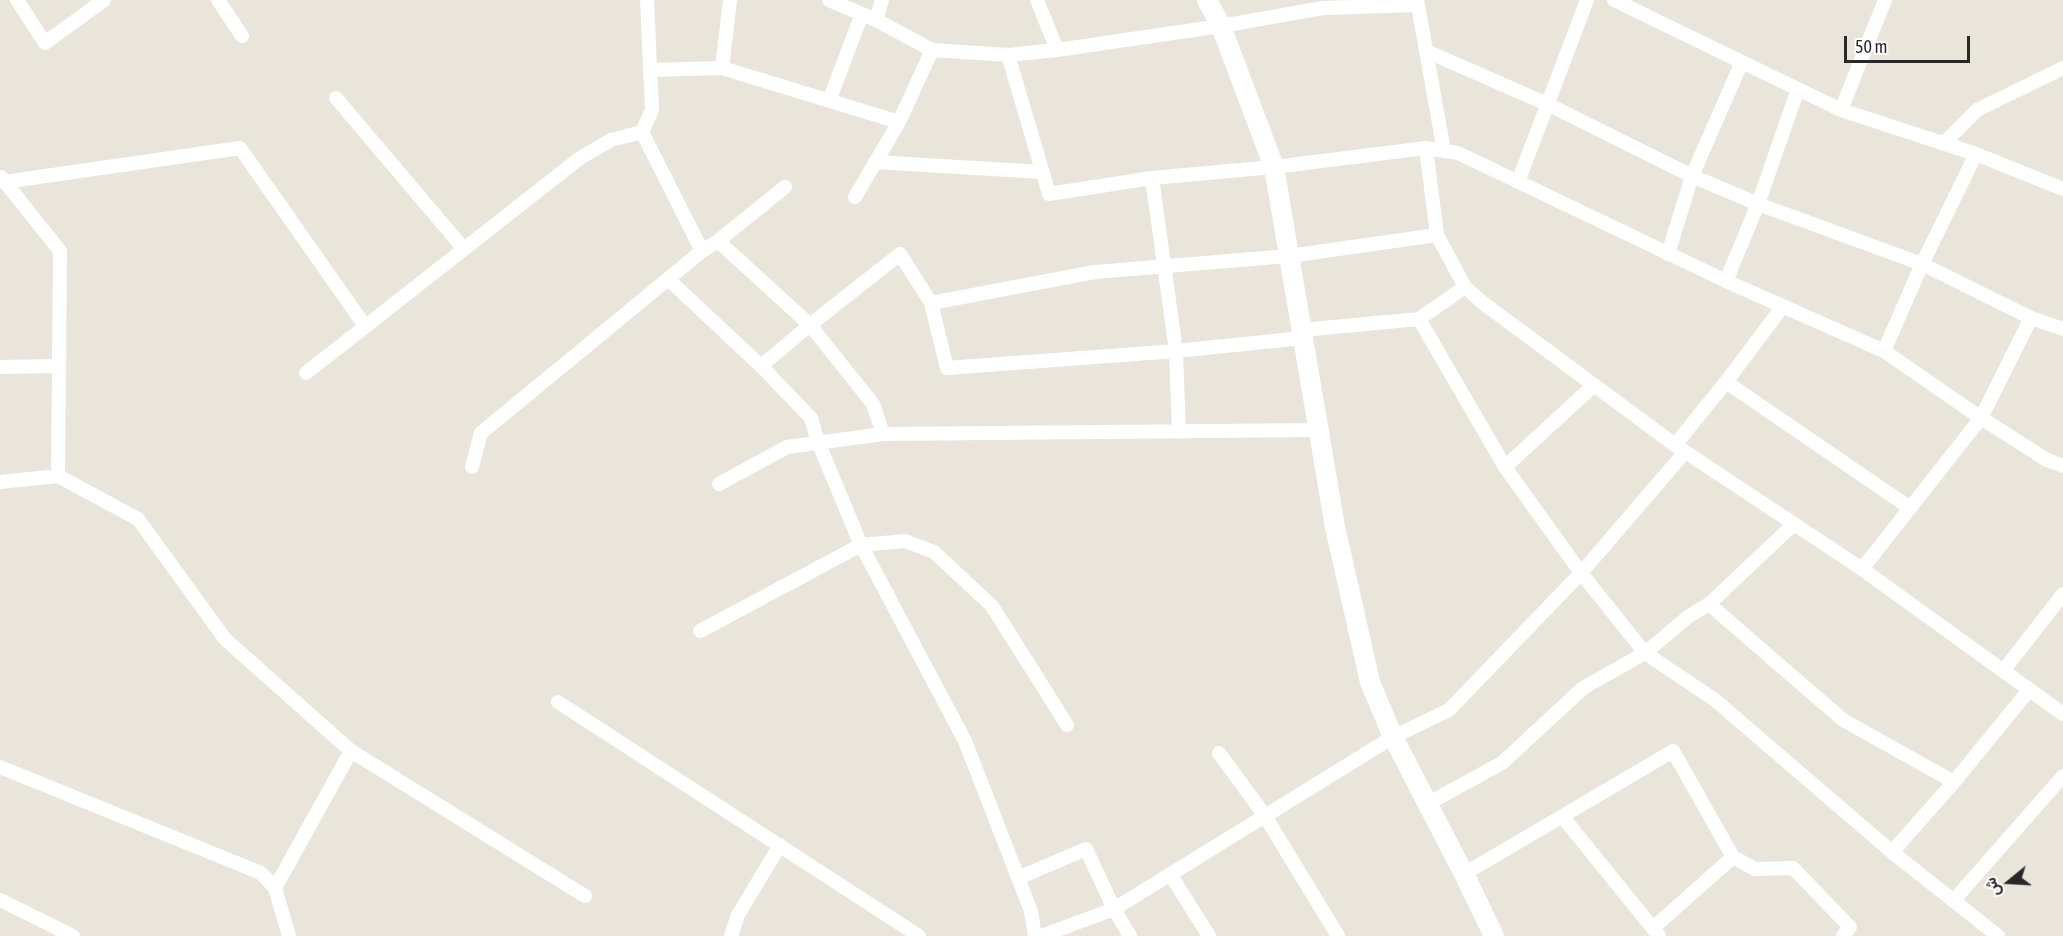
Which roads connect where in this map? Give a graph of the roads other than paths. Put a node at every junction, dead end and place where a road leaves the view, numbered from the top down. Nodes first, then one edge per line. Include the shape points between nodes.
1 (17, 0) edge
2 (104, 0) edge
3 (218, 0) edge
4 (647, 0) edge
5 (730, 0) edge
6 (829, 0) edge
7 (882, 0) edge
8 (1037, 0) edge
9 (1207, 0) edge
10 (1587, 0) edge
11 (1614, 0) edge
12 (1885, 0) edge
13 (1418, 2) edge
14 (862, 14) junction
15 (876, 20) junction
16 (1221, 26) junction
17 (242, 36) dead end
18 (932, 50) junction
19 (1057, 50) junction
20 (1426, 51) junction
21 (1008, 55) junction
22 (1742, 62) junction
23 (722, 68) junction
24 (2063, 68) edge
25 (650, 70) junction
26 (1798, 89) junction
27 (336, 98) dead end
28 (829, 100) junction
29 (1547, 104) junction
30 (1841, 110) junction
31 (899, 122) junction
32 (642, 132) junction
33 (1943, 144) junction
34 (1426, 148) junction
35 (1444, 151) junction
36 (1976, 154) junction
37 (875, 162) junction
38 (1274, 167) junction
39 (1042, 172) junction
40 (1692, 176) junction
41 (1152, 178) junction
42 (2, 179) edge
43 (1518, 182) junction
44 (785, 186) dead end
45 (2063, 189) edge
46 (855, 197) dead end
47 (1758, 204) junction
48 (1437, 235) junction
49 (718, 241) junction
50 (464, 249) junction
51 (702, 251) junction
52 (1668, 254) junction
53 (1289, 256) junction
54 (1922, 264) junction
55 (1164, 266) junction
56 (668, 279) junction
57 (1726, 281) junction
58 (1465, 287) junction
59 (931, 303) junction
60 (1783, 306) junction
61 (1419, 318) junction
62 (2031, 318) junction
63 (810, 325) junction
64 (365, 326) junction
65 (2063, 329) edge
66 (1302, 334) junction
67 (1176, 351) junction
68 (1884, 351) junction
69 (58, 366) junction
70 (761, 366) junction
71 (0, 367) edge
72 (306, 373) dead end
73 (1726, 382) junction
74 (1593, 386) junction
75 (1981, 418) junction
76 (1319, 430) junction
77 (1179, 432) junction
78 (884, 434) junction
79 (818, 442) junction
80 (1680, 449) junction
81 (2063, 466) edge
82 (472, 467) dead end
83 (1505, 467) junction
84 (58, 476) junction
85 (0, 482) edge
86 (719, 484) dead end
87 (1910, 508) junction
88 (1794, 524) junction
89 (861, 545) junction
90 (1862, 569) junction
91 (1581, 573) junction
92 (2063, 594) edge
93 (1709, 604) junction
94 (2058, 611) edge
95 (700, 632) dead end
96 (1645, 653) junction
97 (2003, 671) junction
98 (2029, 690) junction
99 (558, 702) dead end
100 (2063, 714) edge
101 (1068, 725) dead end
102 (1393, 737) junction
103 (351, 751) junction
104 (1220, 753) dead end
105 (0, 767) edge
106 (2063, 776) edge
107 (1954, 783) junction
108 (1427, 804) junction
109 (1265, 816) junction
110 (1562, 816) junction
111 (780, 845) junction
112 (1893, 852) junction
113 (1733, 857) junction
114 (1170, 874) junction
115 (1464, 874) junction
116 (1018, 878) junction
117 (275, 888) junction
118 (585, 896) dead end
119 (0, 900) edge
120 (1954, 900) junction
121 (1114, 909) junction
122 (1656, 932) edge
123 (73, 936) edge
124 (289, 936) edge
125 (731, 936) edge
126 (919, 936) edge
127 (1035, 936) edge
128 (1041, 936) edge
129 (1130, 936) edge
130 (1209, 936) edge
131 (1338, 936) edge
132 (1494, 936) edge
133 (1843, 936) edge
134 (1998, 936) edge

1 - 2 street via 45,43
3 - 17 street
4 - 25 street
5 - 23 street
6 - 14 street
7 - 15 street
8 - 19 street
9 - 16 street
10 - 29 street
11 - 22 street
12 - 30 street
13 - 16 street via 1323,8
13 - 20 street
14 - 15 street
14 - 28 street
15 - 18 street
16 - 19 street
16 - 38 street
18 - 21 street
18 - 31 street
19 - 21 street
20 - 29 street
20 - 35 street
21 - 39 street
22 - 26 street
22 - 40 street
23 - 25 street
23 - 28 street
24 - 33 street via 1977,110
25 - 32 street via 652,110
26 - 30 street
26 - 47 street
27 - 50 street
28 - 31 street
29 - 40 street
29 - 43 street
30 - 33 street
31 - 37 street
32 - 50 street via 611,140 580,158
32 - 51 street
33 - 36 street
34 - 35 street
34 - 38 street
34 - 48 street
35 - 43 street via 1458,153
36 - 45 street
36 - 54 street
37 - 39 street
37 - 46 street
38 - 41 street
38 - 53 street
39 - 41 street via 1049,194
40 - 47 street
40 - 52 street
41 - 55 street
42 - 64 street via 240,148
42 - 69 street via 60,251
43 - 52 street
44 - 49 street
47 - 54 street
47 - 57 street
48 - 53 street
48 - 58 street
49 - 51 street
49 - 63 street
50 - 64 street
51 - 56 street
52 - 57 street
53 - 55 street
53 - 66 street
54 - 62 street
54 - 68 street
55 - 59 street via 1095,272
55 - 67 street
56 - 70 street
56 - 82 street via 481,433
57 - 60 street
58 - 61 street
58 - 74 street
59 - 63 street via 900,254
59 - 67 street via 947,368
60 - 68 street
60 - 73 street
61 - 66 street
61 - 83 street
62 - 65 street
62 - 75 street
63 - 70 street
63 - 78 street via 873,404
64 - 72 street
66 - 67 street
66 - 76 street
67 - 77 street
68 - 75 street
69 - 71 street
69 - 84 street
70 - 79 street via 811,418
73 - 80 street
73 - 87 street
74 - 80 street
74 - 83 street
75 - 81 street via 2046,460
75 - 87 street
76 - 77 street
76 - 102 street via 1335,527 1370,682
77 - 78 street
78 - 79 street
79 - 86 street via 788,447
79 - 89 street
80 - 88 street
80 - 91 street
83 - 91 street
84 - 85 street
84 - 103 street via 138,519 225,639
87 - 90 street
88 - 90 street
88 - 93 street
89 - 95 street
89 - 101 street via 905,540 934,552 992,606
89 - 116 street via 965,741
90 - 97 street
91 - 96 street
91 - 102 street via 1449,710
92 - 94 street
93 - 96 street
93 - 107 street via 1844,720
94 - 97 street
96 - 108 street via 1583,688 1502,763
96 - 112 street via 1715,700
97 - 98 street
98 - 100 street
98 - 107 street
99 - 111 street
102 - 108 street
102 - 109 street
103 - 117 street
103 - 118 street
104 - 109 street
105 - 117 street via 261,873
106 - 120 street
107 - 112 street
108 - 115 street
109 - 114 street
109 - 131 street
110 - 113 street via 1673,751
110 - 115 street
110 - 122 street
111 - 125 street via 738,915
111 - 126 street
112 - 120 street
113 - 122 street
113 - 133 street via 1755,869 1793,868 1850,927
114 - 121 street
114 - 130 street
115 - 132 street
116 - 121 street via 1086,849
116 - 127 street via 1031,911
117 - 124 street
119 - 123 street
120 - 134 street
121 - 128 street
121 - 129 street

